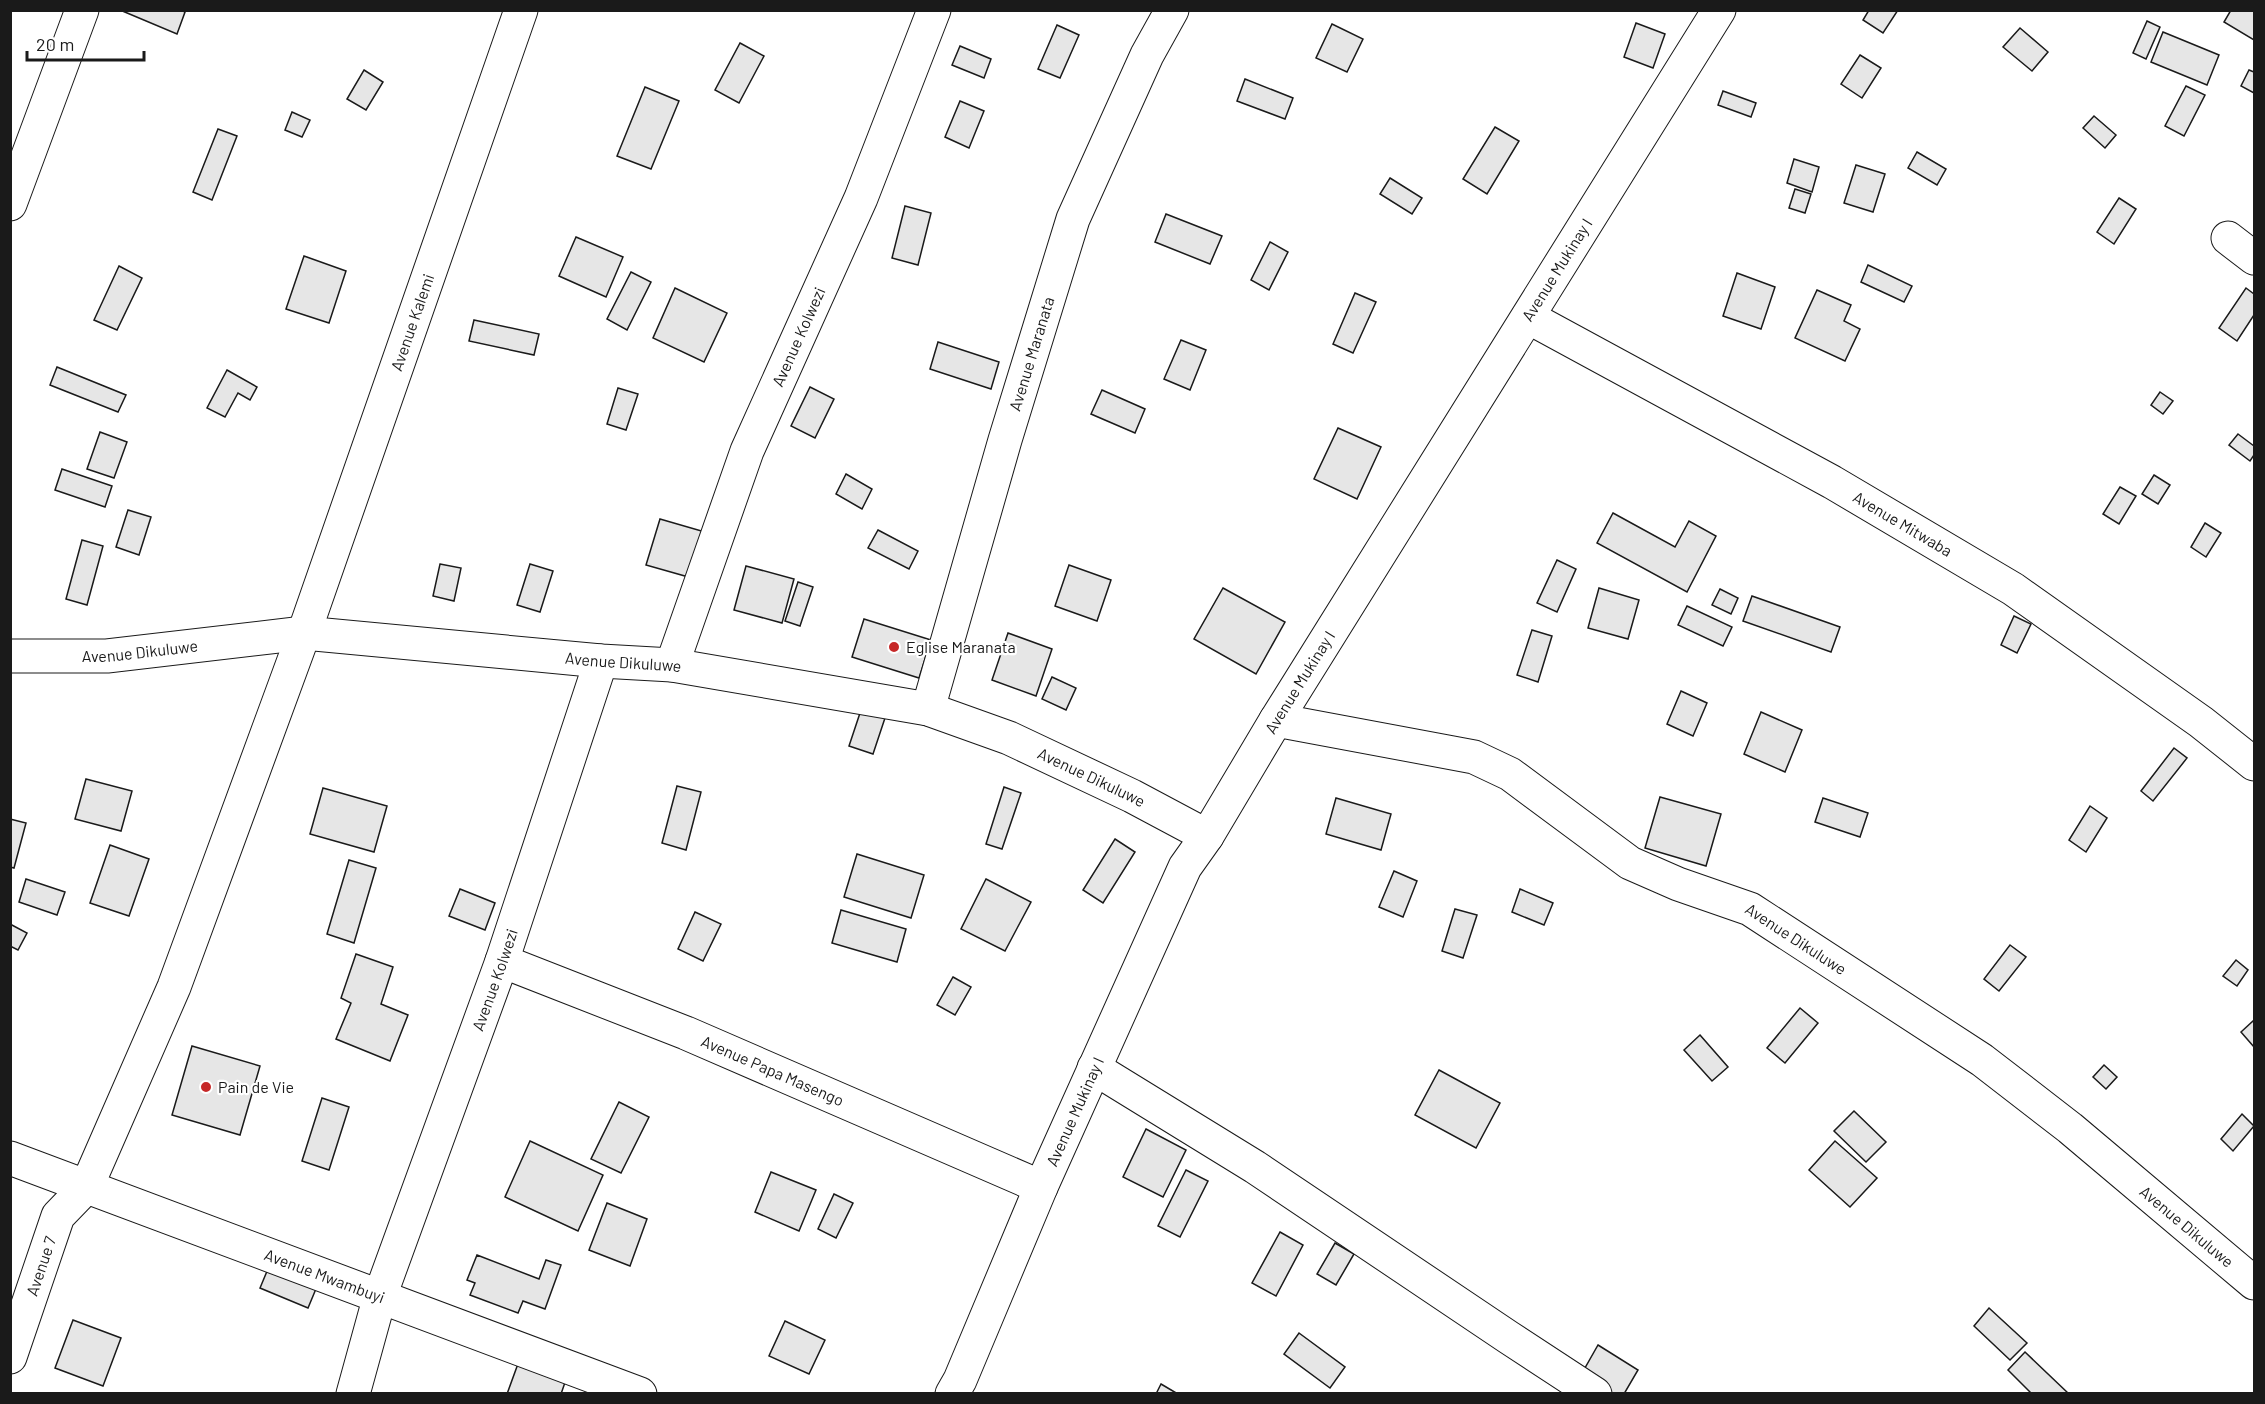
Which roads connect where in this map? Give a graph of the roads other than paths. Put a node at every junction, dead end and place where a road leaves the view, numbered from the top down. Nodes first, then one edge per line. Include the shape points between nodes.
1 (82, 10) edge
2 (521, 10) edge
3 (934, 10) edge
4 (1172, 10) edge
5 (1719, 10) edge
6 (10, 204) edge
7 (2228, 238) dead end
8 (2254, 258) edge
9 (1528, 316) junction
10 (304, 633) junction
11 (10, 656) edge
12 (601, 661) junction
13 (672, 665) junction
14 (928, 709) junction
15 (1276, 720) junction
16 (2254, 764) edge
17 (1207, 836) junction
18 (502, 961) junction
19 (1095, 1068) junction
20 (10, 1158) edge
21 (87, 1186) junction
22 (1041, 1187) junction
23 (2254, 1283) edge
24 (380, 1296) junction
25 (10, 1357) edge
26 (964, 1389) edge
27 (353, 1394) edge
28 (640, 1394) edge
29 (1595, 1394) edge

1 - 6 street
2 - 10 street, Avenue Kalemi
3 - 13 street, Avenue Kolwezi via 861,198 747,451
4 - 14 street, Avenue Maranata via 1147,55 1073,219
5 - 9 street, Avenue Mukinay I
7 - 8 street
9 - 15 street, Avenue Mukinay I
9 - 16 street, Avenue Mitwaba via 1832,482 2013,589
10 - 11 street, Avenue Dikuluwe via 107,656
10 - 12 street, Avenue Dikuluwe
10 - 21 street, Avenue Kalemi via 174,987
12 - 13 street, Avenue Dikuluwe
12 - 18 street, Avenue Kolwezi
13 - 14 street, Avenue Dikuluwe
14 - 17 street, Avenue Dikuluwe via 1009,738
15 - 17 street, Avenue Mukinay I
15 - 23 street, Avenue Dikuluwe via 1474,756 1510,774 1630,863 1750,909 1982,1060 2070,1128
17 - 19 street, Avenue Mukinay I via 1185,867
18 - 22 street, Avenue Papa Masengo via 687,1033
18 - 24 street, Avenue Kolwezi
19 - 22 street, Avenue Mukinay I
19 - 29 street via 1255,1167
20 - 21 street, Avenue Mwambuyi
21 - 24 street, Avenue Mwambuyi
21 - 25 street, Avenue 7 via 58,1216
22 - 26 street, Avenue Mukinay I
24 - 27 street, Avenue Kolwezi
24 - 28 street, Avenue Mwambuyi

